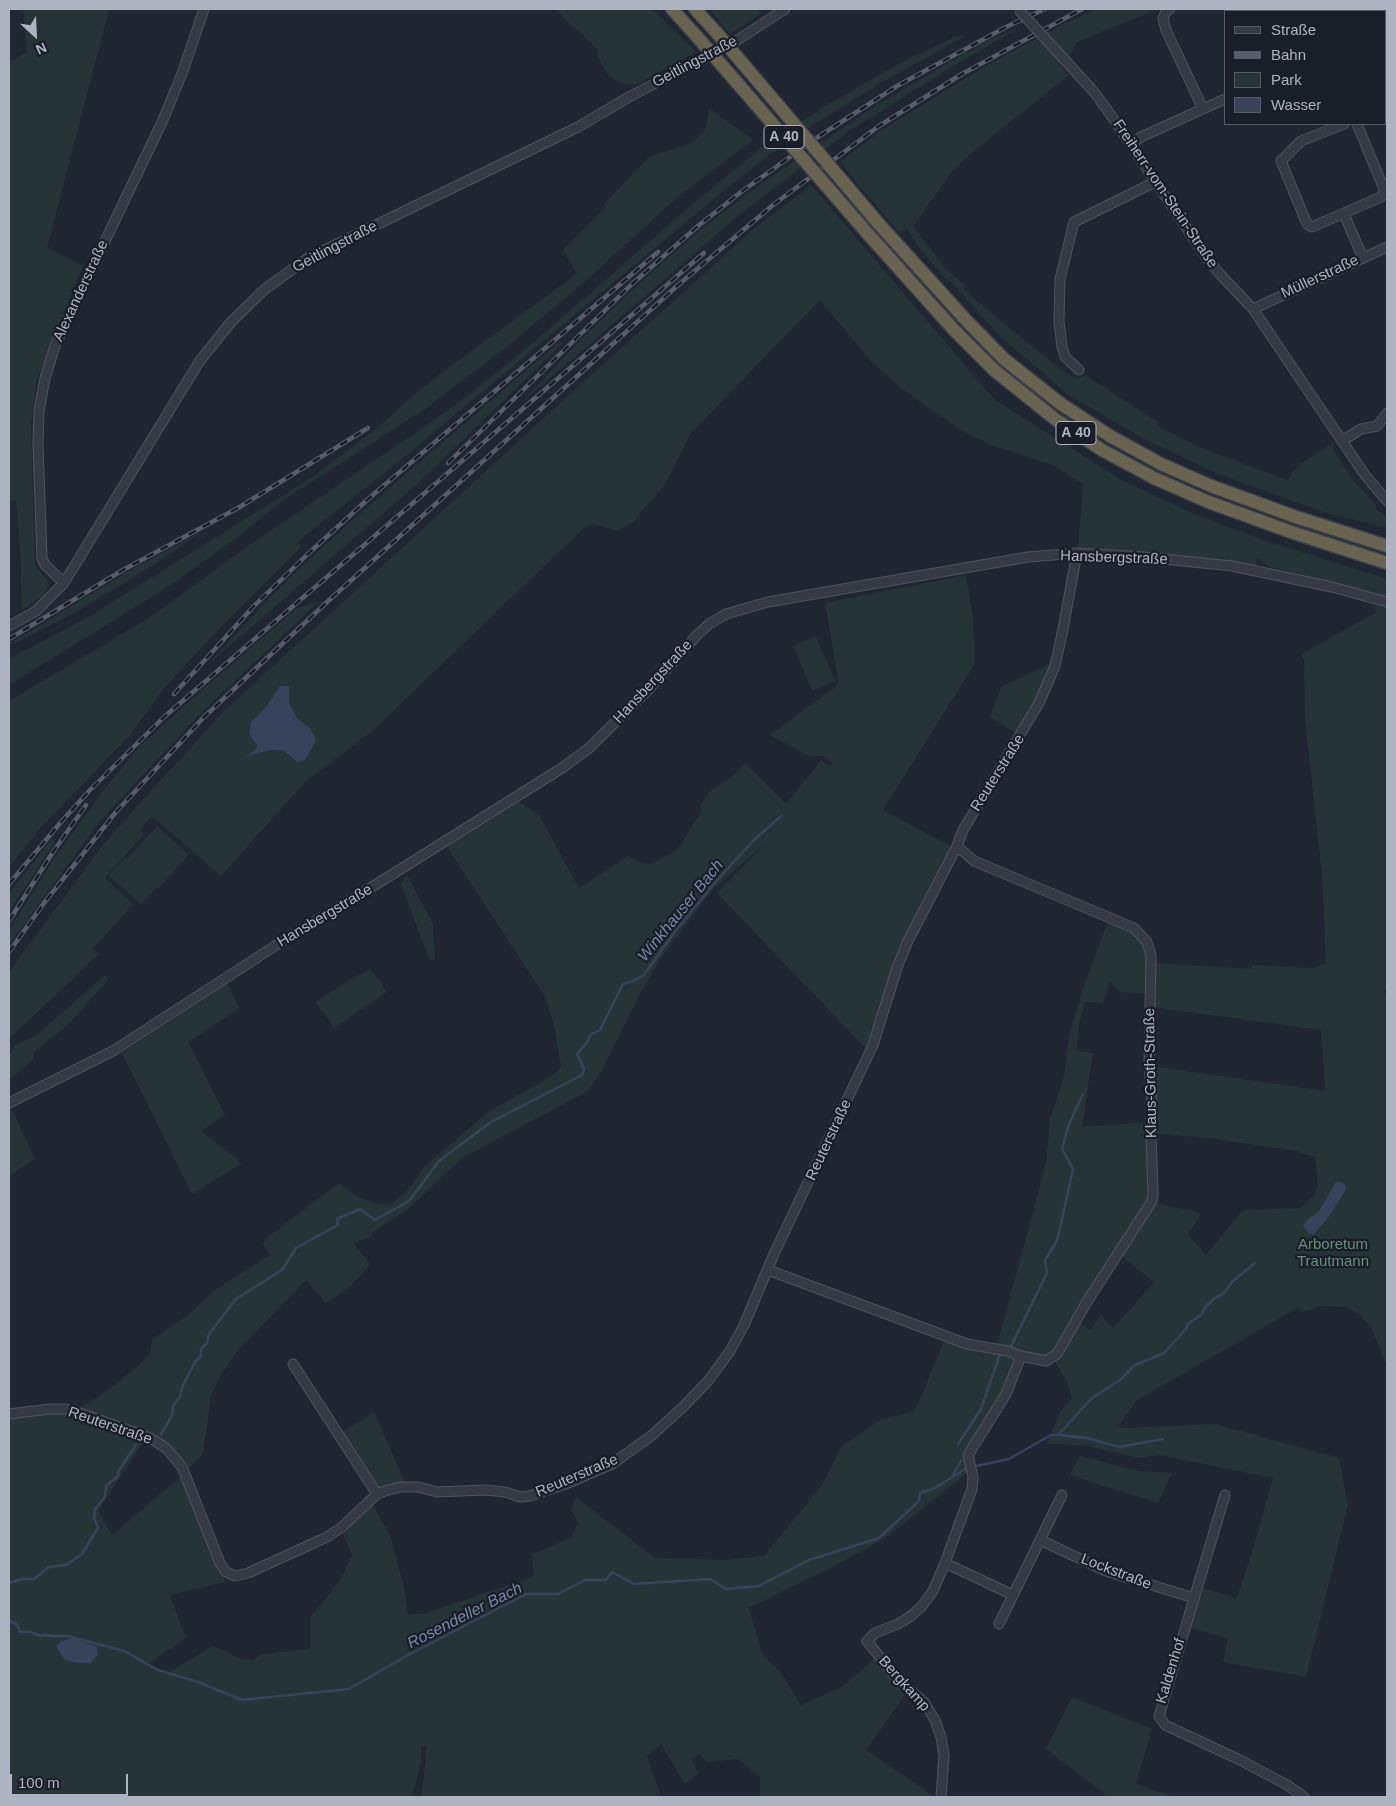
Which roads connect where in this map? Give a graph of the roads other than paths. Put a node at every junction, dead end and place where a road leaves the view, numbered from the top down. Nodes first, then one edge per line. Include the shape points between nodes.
1 (204, 9) edge
2 (672, 9) edge
3 (695, 9) edge
4 (785, 9) edge
5 (1018, 9) edge
6 (1170, 9) edge
7 (1224, 99) edge
8 (1203, 109) junction
9 (1342, 125) edge
10 (1356, 125) edge
11 (1130, 144) junction
12 (1155, 182) junction
13 (1344, 214) junction
14 (1387, 247) edge
15 (1363, 258) junction
16 (1253, 309) junction
17 (1079, 370) dead end
18 (1387, 413) edge
19 (1342, 441) junction
20 (1387, 501) edge
21 (1387, 546) edge
22 (1077, 553) junction
23 (1387, 563) edge
24 (64, 583) junction
25 (1387, 602) edge
26 (9, 626) edge
27 (957, 846) junction
28 (9, 1103) edge
29 (768, 1270) junction
30 (1021, 1356) junction
31 (293, 1364) dead end
32 (9, 1414) edge
33 (377, 1494) junction
34 (1225, 1495) dead end
35 (1062, 1496) dead end
36 (1040, 1540) junction
37 (946, 1563) junction
38 (1013, 1595) junction
39 (1194, 1598) junction
40 (999, 1624) dead end
41 (943, 1796) edge
42 (1304, 1797) edge

1 - 24 street, Alexanderstraße via 163,120 55,346 45,378 38,444 42,558
2 - 23 highway, A 40, bridge via 954,330 994,370 1055,419 1102,450 1206,501
3 - 21 highway, A 40, bridge via 879,224 966,320 1004,359 1061,404 1161,464 1211,486
4 - 24 street, Geitlingstraße via 736,41 578,127 308,258 265,289 231,322 199,362
5 - 11 street, Freiherr-vom-Stein-Straße, bridge via 1094,92
6 - 8 street via 1163,19 1166,30
7 - 8 street
8 - 11 street
9 - 13 street via 1302,141 1281,161 1307,224 1312,227
10 - 13 street via 1384,193
11 - 12 street, Freiherr-vom-Stein-Straße
12 - 16 street, Freiherr-vom-Stein-Straße via 1217,271
12 - 17 street via 1074,222 1060,279 1059,321 1065,357
13 - 15 street
14 - 15 street, Müllerstraße
15 - 16 street, Müllerstraße
16 - 19 street, Freiherr-vom-Stein-Straße
18 - 19 street via 1377,426 1361,429
19 - 20 street, Freiherr-vom-Stein-Straße via 1371,484
22 - 25 street, Hansbergstraße via 1232,566
22 - 27 street, Reuterstraße via 1055,666 1039,703 987,788
22 - 28 street, Hansbergstraße via 1028,556 778,600 726,614 697,635 647,692 588,749 562,768 113,1051
24 - 26 street, Geitlingstraße via 36,610
27 - 29 street, Reuterstraße via 908,942 870,1052
27 - 30 street, Klaus-Groth-Straße via 974,861 1134,928 1147,942 1151,956 1152,1200 1057,1354 1043,1362
29 - 30 street, Klaus-Groth-Straße via 967,1344
29 - 33 street, Reuterstraße via 744,1325 718,1368 656,1431 612,1464 530,1496 485,1490 437,1492 418,1487 402,1487
30 - 37 street, Bergkamp via 1006,1394 968,1455 972,1489
31 - 33 street
32 - 33 street, Reuterstraße via 72,1410 150,1438 166,1448 182,1467 220,1563 226,1572 235,1576 327,1537
34 - 39 street, Kaldenhof
35 - 36 street
36 - 38 street
36 - 39 street, Lockstraße via 1106,1571
37 - 38 street
37 - 41 street, Bergkamp via 928,1598 917,1611 904,1621 875,1633 867,1641 898,1680 924,1702 935,1720 943,1746
38 - 40 street
39 - 42 street, Kaldenhof via 1159,1710 1160,1720

